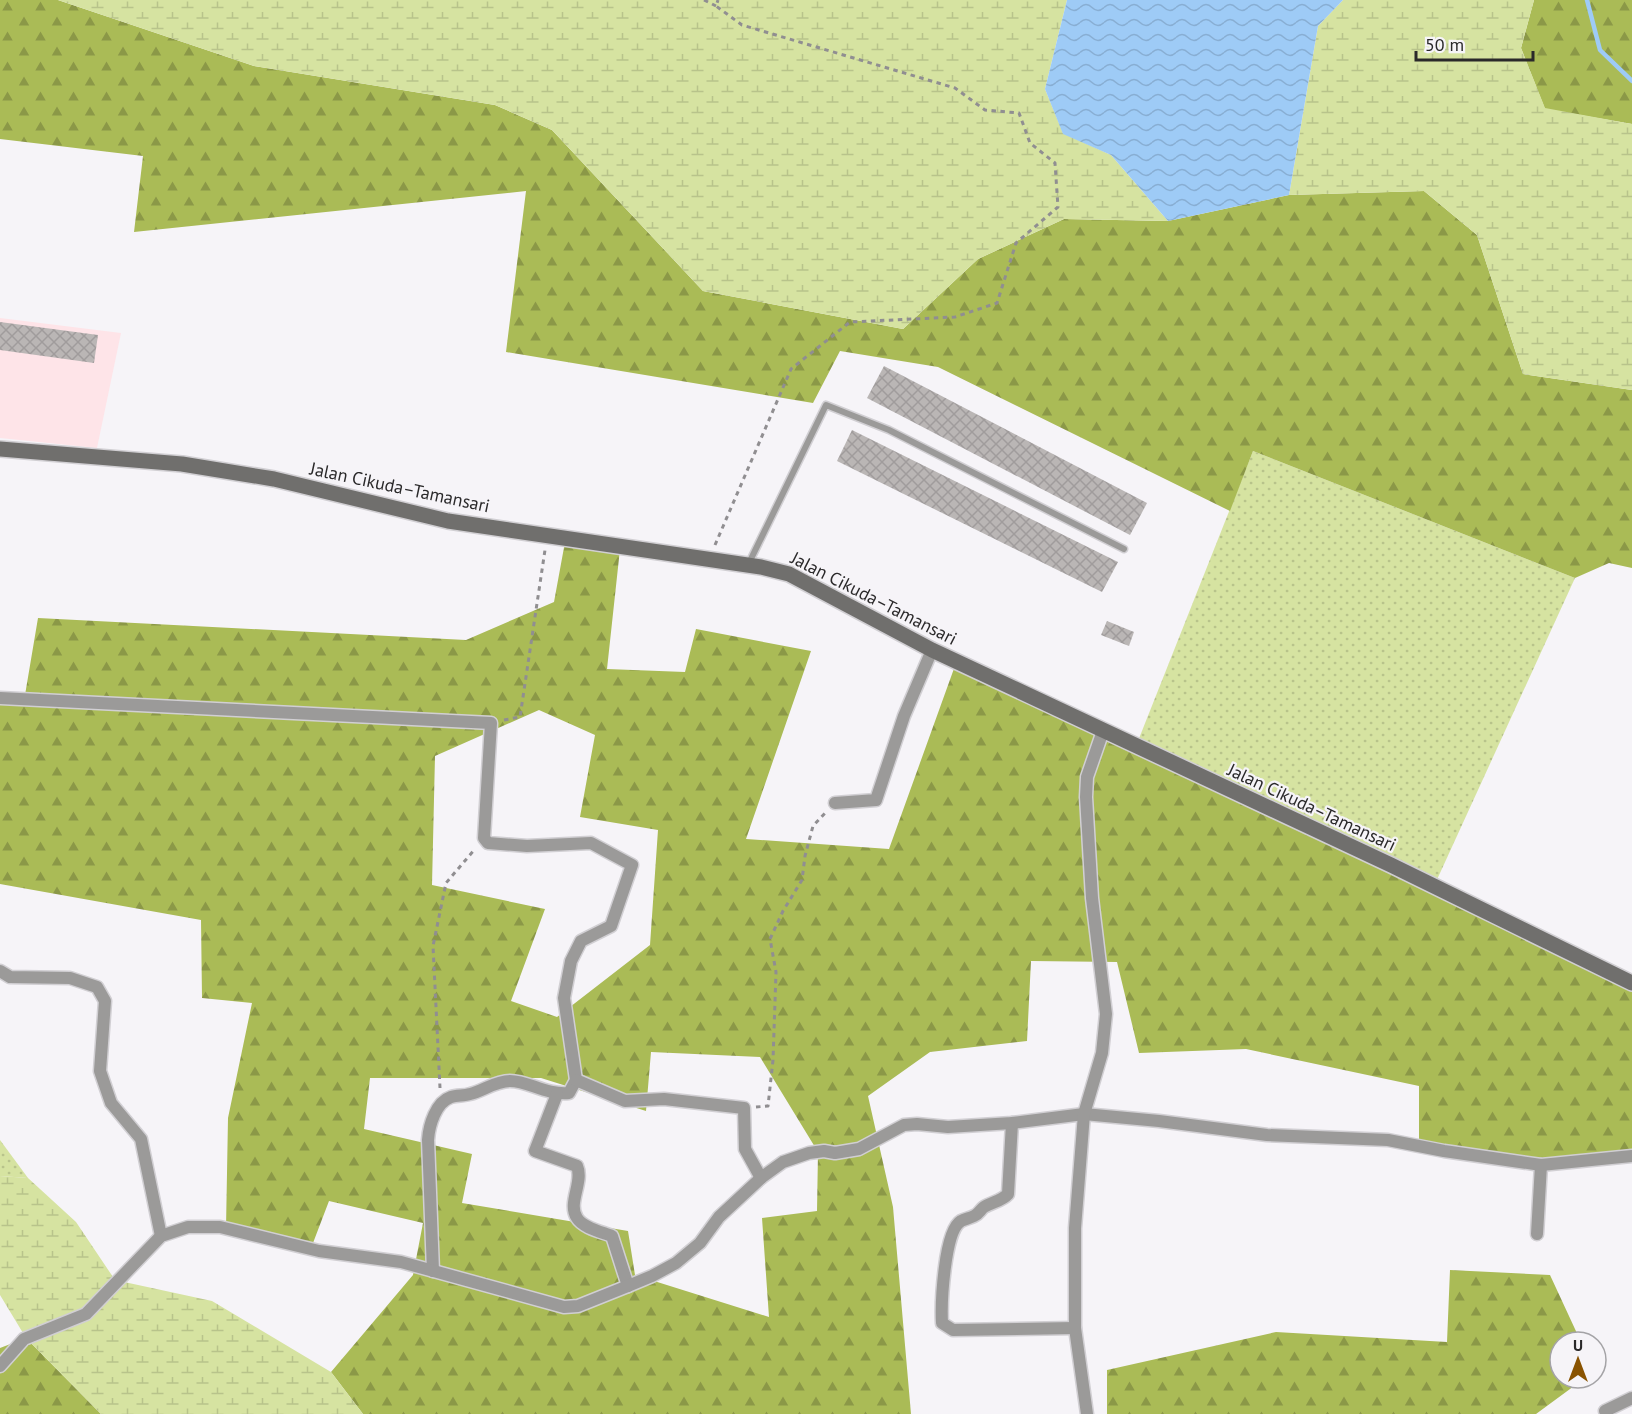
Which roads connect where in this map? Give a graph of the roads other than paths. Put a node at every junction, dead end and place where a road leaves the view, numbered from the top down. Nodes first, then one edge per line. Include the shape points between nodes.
1 (0, 449) edge
2 (1124, 549) dead end
3 (748, 565) junction
4 (932, 650) junction
5 (0, 698) edge
6 (1103, 731) junction
7 (835, 803) road end
8 (0, 971) edge
9 (1632, 983) edge
10 (576, 1080) junction
11 (557, 1094) junction
12 (1084, 1114) junction
13 (1011, 1123) junction
14 (1632, 1156) edge
15 (1541, 1165) junction
16 (761, 1178) junction
17 (1536, 1234) dead end
18 (162, 1236) junction
19 (433, 1271) junction
20 (628, 1286) junction
21 (1075, 1328) junction
22 (0, 1366) edge
23 (1632, 1398) edge
24 (1605, 1411) dead end
25 (1087, 1414) edge

1 - 3 street, Jalan Cikuda–Tamansari via 194,466 274,479 448,521
2 - 3 lane via 889,430 826,405
3 - 4 street, Jalan Cikuda–Tamansari via 789,574
4 - 6 street, Jalan Cikuda–Tamansari
4 - 7 street via 904,716 876,800
5 - 10 street via 491,723 484,838 488,843 591,843 632,865 611,926 581,941 571,961 564,998
6 - 9 street, Jalan Cikuda–Tamansari
6 - 12 street via 1088,777 1086,797 1092,898 1106,1014 1102,1053
8 - 18 street via 10,977 70,978 97,987 105,1001 100,1071 111,1103 141,1139
10 - 11 street via 569,1093
10 - 16 street via 625,1101 664,1099 744,1108 745,1149
11 - 19 street via 511,1081 451,1097 440,1104 428,1140
11 - 20 street via 535,1151 577,1166 577,1218 612,1236
12 - 13 street
12 - 15 street via 1267,1135 1388,1140
12 - 21 street via 1075,1228
13 - 16 street via 903,1125 859,1149 809,1153 783,1162
13 - 21 street via 1008,1194 954,1228 947,1254 942,1323 953,1330
14 - 15 street
15 - 17 street
16 - 20 street via 676,1263
18 - 19 street via 188,1227 220,1227 319,1251
18 - 22 street via 86,1314 24,1339
19 - 20 street via 564,1307 578,1306
21 - 25 street
23 - 24 street

